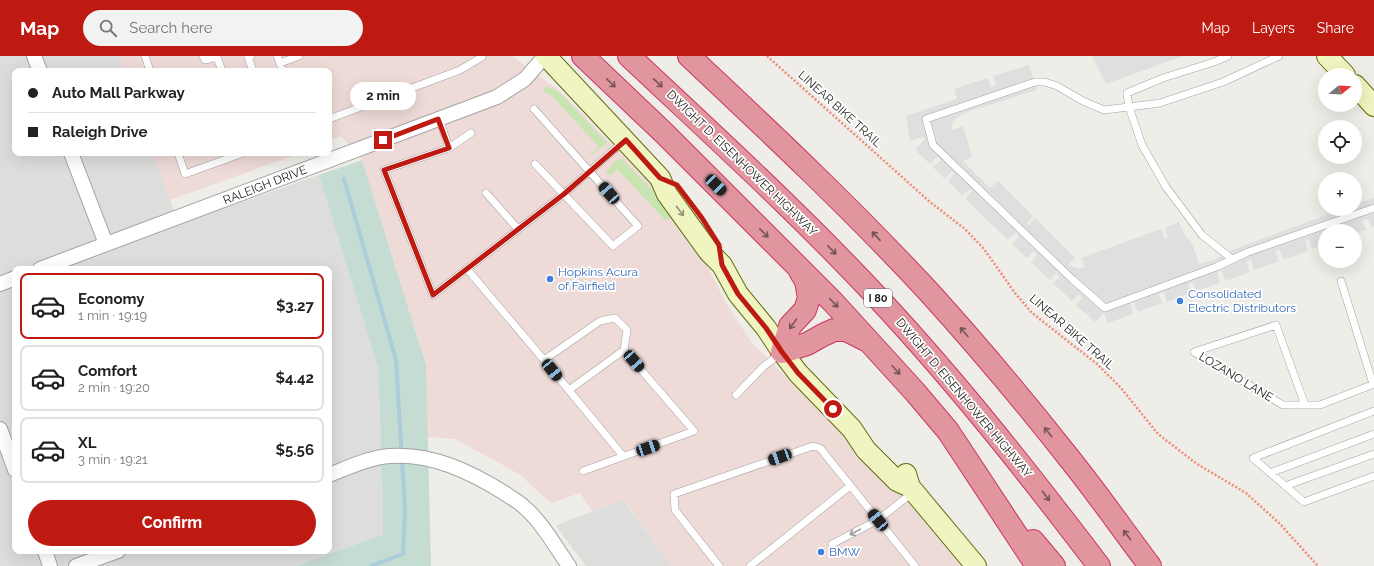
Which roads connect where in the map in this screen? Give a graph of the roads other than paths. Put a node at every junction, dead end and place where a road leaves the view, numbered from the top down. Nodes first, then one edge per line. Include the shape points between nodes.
1 (34, 56) edge
2 (144, 56) edge
3 (203, 56) edge
4 (251, 56) edge
5 (299, 56) edge
6 (480, 56) edge
7 (546, 56) edge
8 (583, 56) edge
9 (629, 56) edge
10 (688, 56) edge
11 (1228, 56) edge
12 (1279, 56) edge
13 (1328, 56) edge
14 (279, 59) edge
15 (39, 68) edge
16 (149, 68) edge
17 (221, 68) edge
18 (253, 68) edge
19 (1339, 68) edge
20 (1362, 93) edge
21 (1374, 106) edge
22 (1129, 107) junction
23 (534, 110) dead end
24 (332, 118) edge
25 (438, 119) junction
26 (471, 132) dead end
27 (626, 140) junction
28 (449, 148) junction
29 (332, 155) edge
30 (72, 156) edge
31 (179, 156) edge
32 (236, 156) edge
33 (326, 157) edge
34 (535, 164) dead end
35 (590, 171) junction
36 (486, 193) dead end
37 (564, 194) junction
38 (1374, 208) edge
39 (518, 229) junction
40 (106, 244) junction
41 (1232, 259) junction
42 (48, 266) edge
43 (797, 266) junction
44 (467, 268) junction
45 (12, 279) edge
46 (1341, 281) dead end
47 (0, 284) edge
48 (869, 341) junction
49 (624, 350) junction
50 (782, 352) junction
51 (544, 360) junction
52 (1374, 384) edge
53 (569, 390) junction
54 (736, 395) dead end
55 (1304, 405) junction
56 (1374, 411) edge
57 (1374, 434) edge
58 (5, 436) edge
59 (1374, 454) edge
60 (623, 456) junction
61 (12, 460) edge
62 (583, 470) dead end
63 (1270, 473) junction
64 (332, 474) edge
65 (1374, 476) edge
66 (981, 481) junction
67 (850, 486) junction
68 (1285, 486) junction
69 (912, 489) junction
70 (878, 520) junction
71 (832, 544) dead end
72 (46, 554) edge
73 (110, 554) edge
74 (50, 566) edge
75 (76, 566) edge
76 (570, 566) edge
77 (719, 566) edge
78 (750, 566) edge
79 (915, 566) edge
80 (976, 566) edge
81 (1037, 566) edge
82 (1054, 566) edge
83 (1098, 566) edge
84 (1150, 566) edge

1 - 15 street
2 - 16 lane
3 - 17 lane via 205,60 217,56
4 - 18 lane via 248,57
5 - 14 lane
6 - 24 lane via 482,57 460,70
7 - 25 street, RALEIGH DRIVE via 526,79 512,89
7 - 27 street
8 -> 43 highway
9 -> 83 highway, DWIGHT D. EISENHOWER HIGHWAY / I 80 via 817,235 878,298 1001,439
84 -> 10 highway via 1070,458 928,292 860,219
11 - 22 lane via 1127,93
12 - 22 lane via 1216,84 1160,103
13 - 19 street
20 - 21 street
22 - 41 lane via 1142,145 1166,187 1202,235
22 - 41 lane via 1104,110 1051,84 1035,82 926,119 934,145 1105,308
23 - 35 lane
25 - 28 lane
25 - 29 street, RALEIGH DRIVE
26 - 28 lane
27 - 35 lane
27 - 50 street via 660,178 677,185 702,218 719,245 722,265 738,294
28 - 44 lane via 384,170 433,295
30 - 40 street
31 - 32 lane via 185,174
33 - 40 street, RALEIGH DRIVE
34 - 37 lane
35 - 37 lane
35 - 37 lane via 638,226 613,246
36 - 39 lane
37 - 39 lane
38 - 41 lane
39 - 44 lane
40 - 42 street, RALEIGH DRIVE
43 -> 48 highway
43 -> 50 highway via 806,281 809,298 805,310 790,326
44 - 51 lane
45 - 47 street
46 - 52 lane
48 - 50 highway via 846,330 834,330 807,344
48 -> 66 highway via 948,431
49 - 51 lane via 627,330 615,318 600,321
49 - 53 lane
49 - 60 lane via 694,431
50 - 54 lane
50 - 69 street via 798,373 852,429 866,450 898,481
51 - 53 lane
52 - 55 lane, LOZANO LANE via 1320,404
53 - 60 lane
55 - 55 lane, LOZANO LANE via 1283,405 1194,352 1276,325
56 - 63 lane via 1253,458
57 - 63 lane
58 - 61 street
59 - 68 lane
60 - 62 lane
63 - 68 lane
64 - 76 street via 389,456 416,456 448,464 494,486 523,506 541,525
65 - 68 lane via 1304,502
66 - 81 highway
66 - 82 highway
67 - 70 lane
67 - 77 lane via 820,448 813,446 674,494 676,510
67 - 78 lane
69 - 70 lane
69 - 80 street
70 -> 71 lane
70 - 79 lane
72 - 74 street
73 - 75 street

